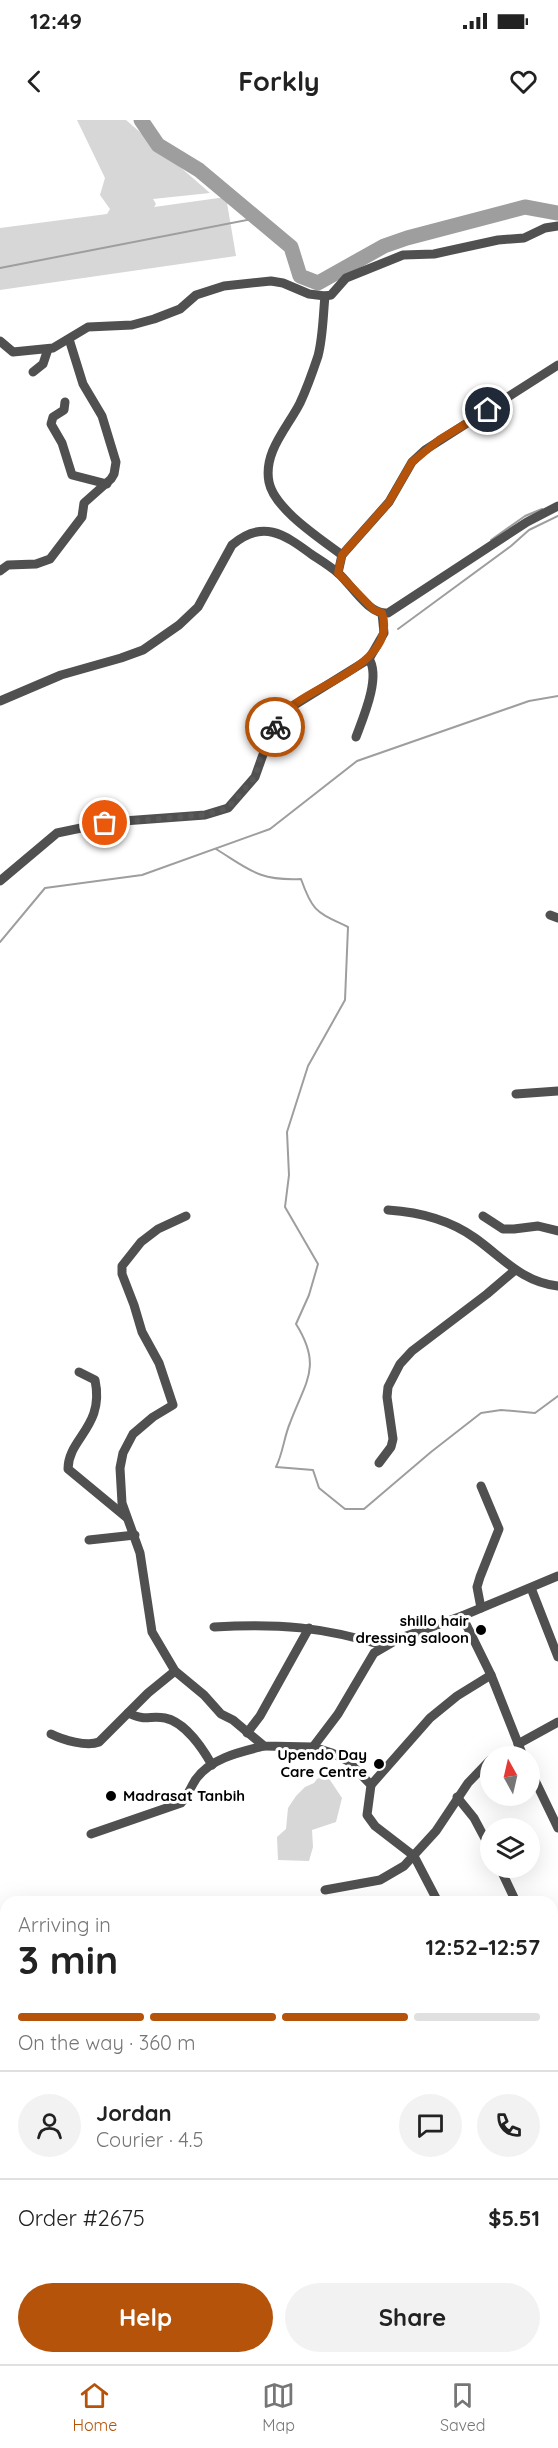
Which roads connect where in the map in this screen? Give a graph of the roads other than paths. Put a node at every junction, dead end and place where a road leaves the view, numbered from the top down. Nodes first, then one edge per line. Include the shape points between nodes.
1 (558, 226) edge
2 (325, 297) junction
3 (69, 339) junction
4 (0, 341) edge
5 (48, 349) junction
6 (558, 365) edge
7 (33, 372) dead end
8 (65, 402) dead end
9 (107, 484) junction
10 (558, 506) edge
11 (342, 555) junction
12 (0, 571) edge
13 (338, 573) junction
14 (382, 613) junction
15 (369, 659) junction
16 (0, 701) edge
17 (356, 737) dead end
18 (0, 881) edge
19 (558, 1091) edge
20 (516, 1094) dead end
21 (388, 1210) dead end
22 (186, 1216) dead end
23 (483, 1216) dead end
24 (558, 1231) edge
25 (514, 1271) junction
26 (558, 1286) edge
27 (79, 1372) dead end
28 (379, 1463) dead end
29 (481, 1486) dead end
30 (126, 1516) junction
31 (135, 1535) junction
32 (89, 1539) dead end
33 (558, 1576) edge
34 (531, 1588) junction
35 (481, 1608) junction
36 (462, 1616) junction
37 (214, 1627) dead end
38 (309, 1628) junction
39 (385, 1646) junction
40 (558, 1657) edge
41 (175, 1671) junction
42 (491, 1675) junction
43 (128, 1713) junction
44 (558, 1722) edge
45 (247, 1733) junction
46 (51, 1734) dead end
47 (518, 1744) joint
48 (264, 1746) junction
49 (313, 1747) junction
50 (212, 1765) junction
51 (480, 1771) edge
52 (370, 1785) junction
53 (540, 1791) edge
54 (457, 1797) junction
55 (558, 1828) edge
56 (480, 1829) edge
57 (91, 1834) dead end
58 (414, 1857) junction
59 (505, 1878) edge
60 (325, 1890) dead end
61 (435, 1896) edge
62 (513, 1896) edge

1 - 2 street via 525,238 434,254 403,255 346,278
2 - 3 street via 271,281 237,283 203,292 180,309 154,319 132,325 88,327
2 - 11 street via 318,353 301,400 279,435 270,461 269,482 292,515
3 - 5 street
3 - 9 street via 83,384 102,416 116,462
4 - 5 street via 13,352
5 - 7 street via 44,362
6 - 11 street via 425,450 412,462 389,502
8 - 9 street via 64,410 53,417 51,424 72,475
9 - 12 street via 84,503 82,517 50,559 8,565
10 - 14 street via 527,522 393,611
11 - 13 street
13 - 14 street via 374,610
13 - 16 street via 284,536 269,531 252,533 232,545 198,607 150,645 121,658 61,675
14 - 15 street via 384,633
15 - 17 street via 374,676
15 - 18 street via 283,715 263,749 255,777 228,808 205,815 110,822 57,833
19 - 20 street
21 - 25 street via 410,1211 456,1226
22 - 30 street via 141,1242 122,1266 142,1332 159,1363 173,1405 133,1434 123,1453 120,1468
23 - 24 street via 503,1229 538,1226
25 - 26 street via 535,1282
25 - 28 street via 400,1364 387,1397 393,1439
27 - 30 street via 95,1380 97,1411 68,1469
29 - 35 street via 499,1529 477,1587
30 - 31 street
31 - 32 street
31 - 41 street via 147,1585 152,1632
33 - 34 street
34 - 35 street
34 - 40 street
35 - 36 street
36 - 39 street
36 - 42 street
37 - 38 street via 262,1624
38 - 39 street via 342,1632
38 - 45 street
39 - 49 street via 374,1653 338,1714
41 - 43 street
41 - 45 street
42 - 47 street
42 - 52 street via 430,1718
43 - 46 street via 93,1744
43 - 50 street via 145,1720 172,1721 201,1748
44 - 47 street
45 - 48 street
48 - 49 street
48 - 50 street
49 - 52 street via 348,1761
50 - 57 street via 196,1778 189,1796 181,1803
51 - 54 street
52 - 58 street via 367,1815
53 - 55 street
54 - 56 street
54 - 58 street
58 - 60 street via 380,1880
58 - 61 street
59 - 62 street

